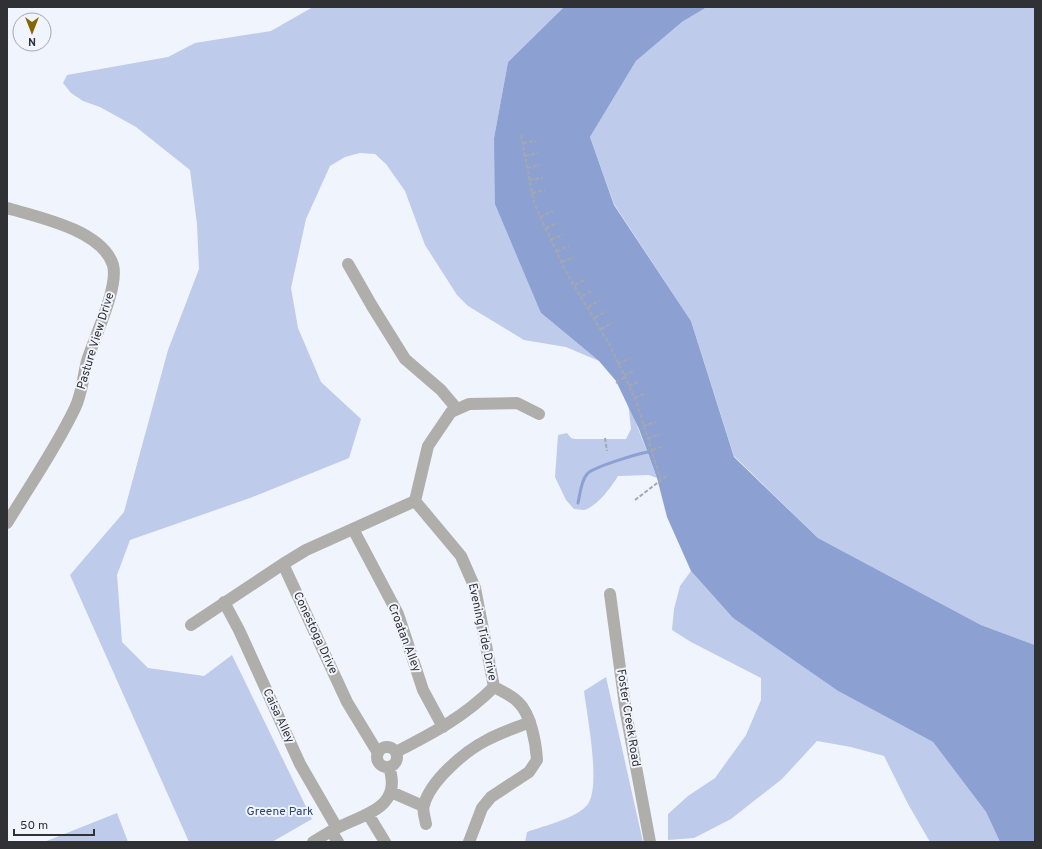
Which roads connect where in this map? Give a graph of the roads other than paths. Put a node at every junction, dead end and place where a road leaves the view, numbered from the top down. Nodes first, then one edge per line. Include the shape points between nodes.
1 (7, 208) edge
2 (348, 264) dead end
3 (457, 409) junction
4 (539, 414) dead end
5 (415, 501) junction
6 (7, 523) edge
7 (353, 530) junction
8 (283, 564) junction
9 (610, 594) dead end
10 (224, 602) junction
11 (191, 625) dead end
12 (494, 687) junction
13 (530, 722) junction
14 (443, 727) junction
15 (396, 752) junction
16 (378, 753) junction
17 (389, 767) junction
18 (391, 792) junction
19 (423, 806) junction
20 (368, 814) junction
21 (426, 824) dead end
22 (334, 830) junction
23 (313, 842) edge
24 (338, 842) edge
25 (385, 842) edge
26 (469, 842) edge
27 (650, 842) edge

1 - 6 street, Pasture View Drive via 48,219 85,235 103,249 113,266 112,288 87,360 76,407
2 - 3 street via 406,359 441,390
3 - 4 street via 469,404 517,403
3 - 5 street via 451,412 428,446
5 - 7 street
5 - 12 street, Evening Tide Drive via 461,556 475,588
7 - 8 street via 306,550
7 - 14 street, Croatan Alley via 398,614 423,690
8 - 10 street
8 - 16 street, Conestoga Drive via 348,702
9 - 27 street, Foster Creek Road via 626,713
10 - 11 street
10 - 22 street, Caisa Alley
12 - 13 street via 519,702
12 - 14 street, Evening Tide Drive via 475,705
13 - 19 street via 470,750 444,774
13 - 26 street via 537,760 529,772 491,797 482,808
14 - 15 street, Evening Tide Drive
15 - 16 street via 386,747
15 - 17 street via 396,762
16 - 17 street via 379,763
17 - 18 street via 393,783
18 - 19 street
18 - 20 street via 385,802
19 - 21 street
20 - 22 street
20 - 25 street
22 - 23 street
22 - 24 street, Caisa Alley

